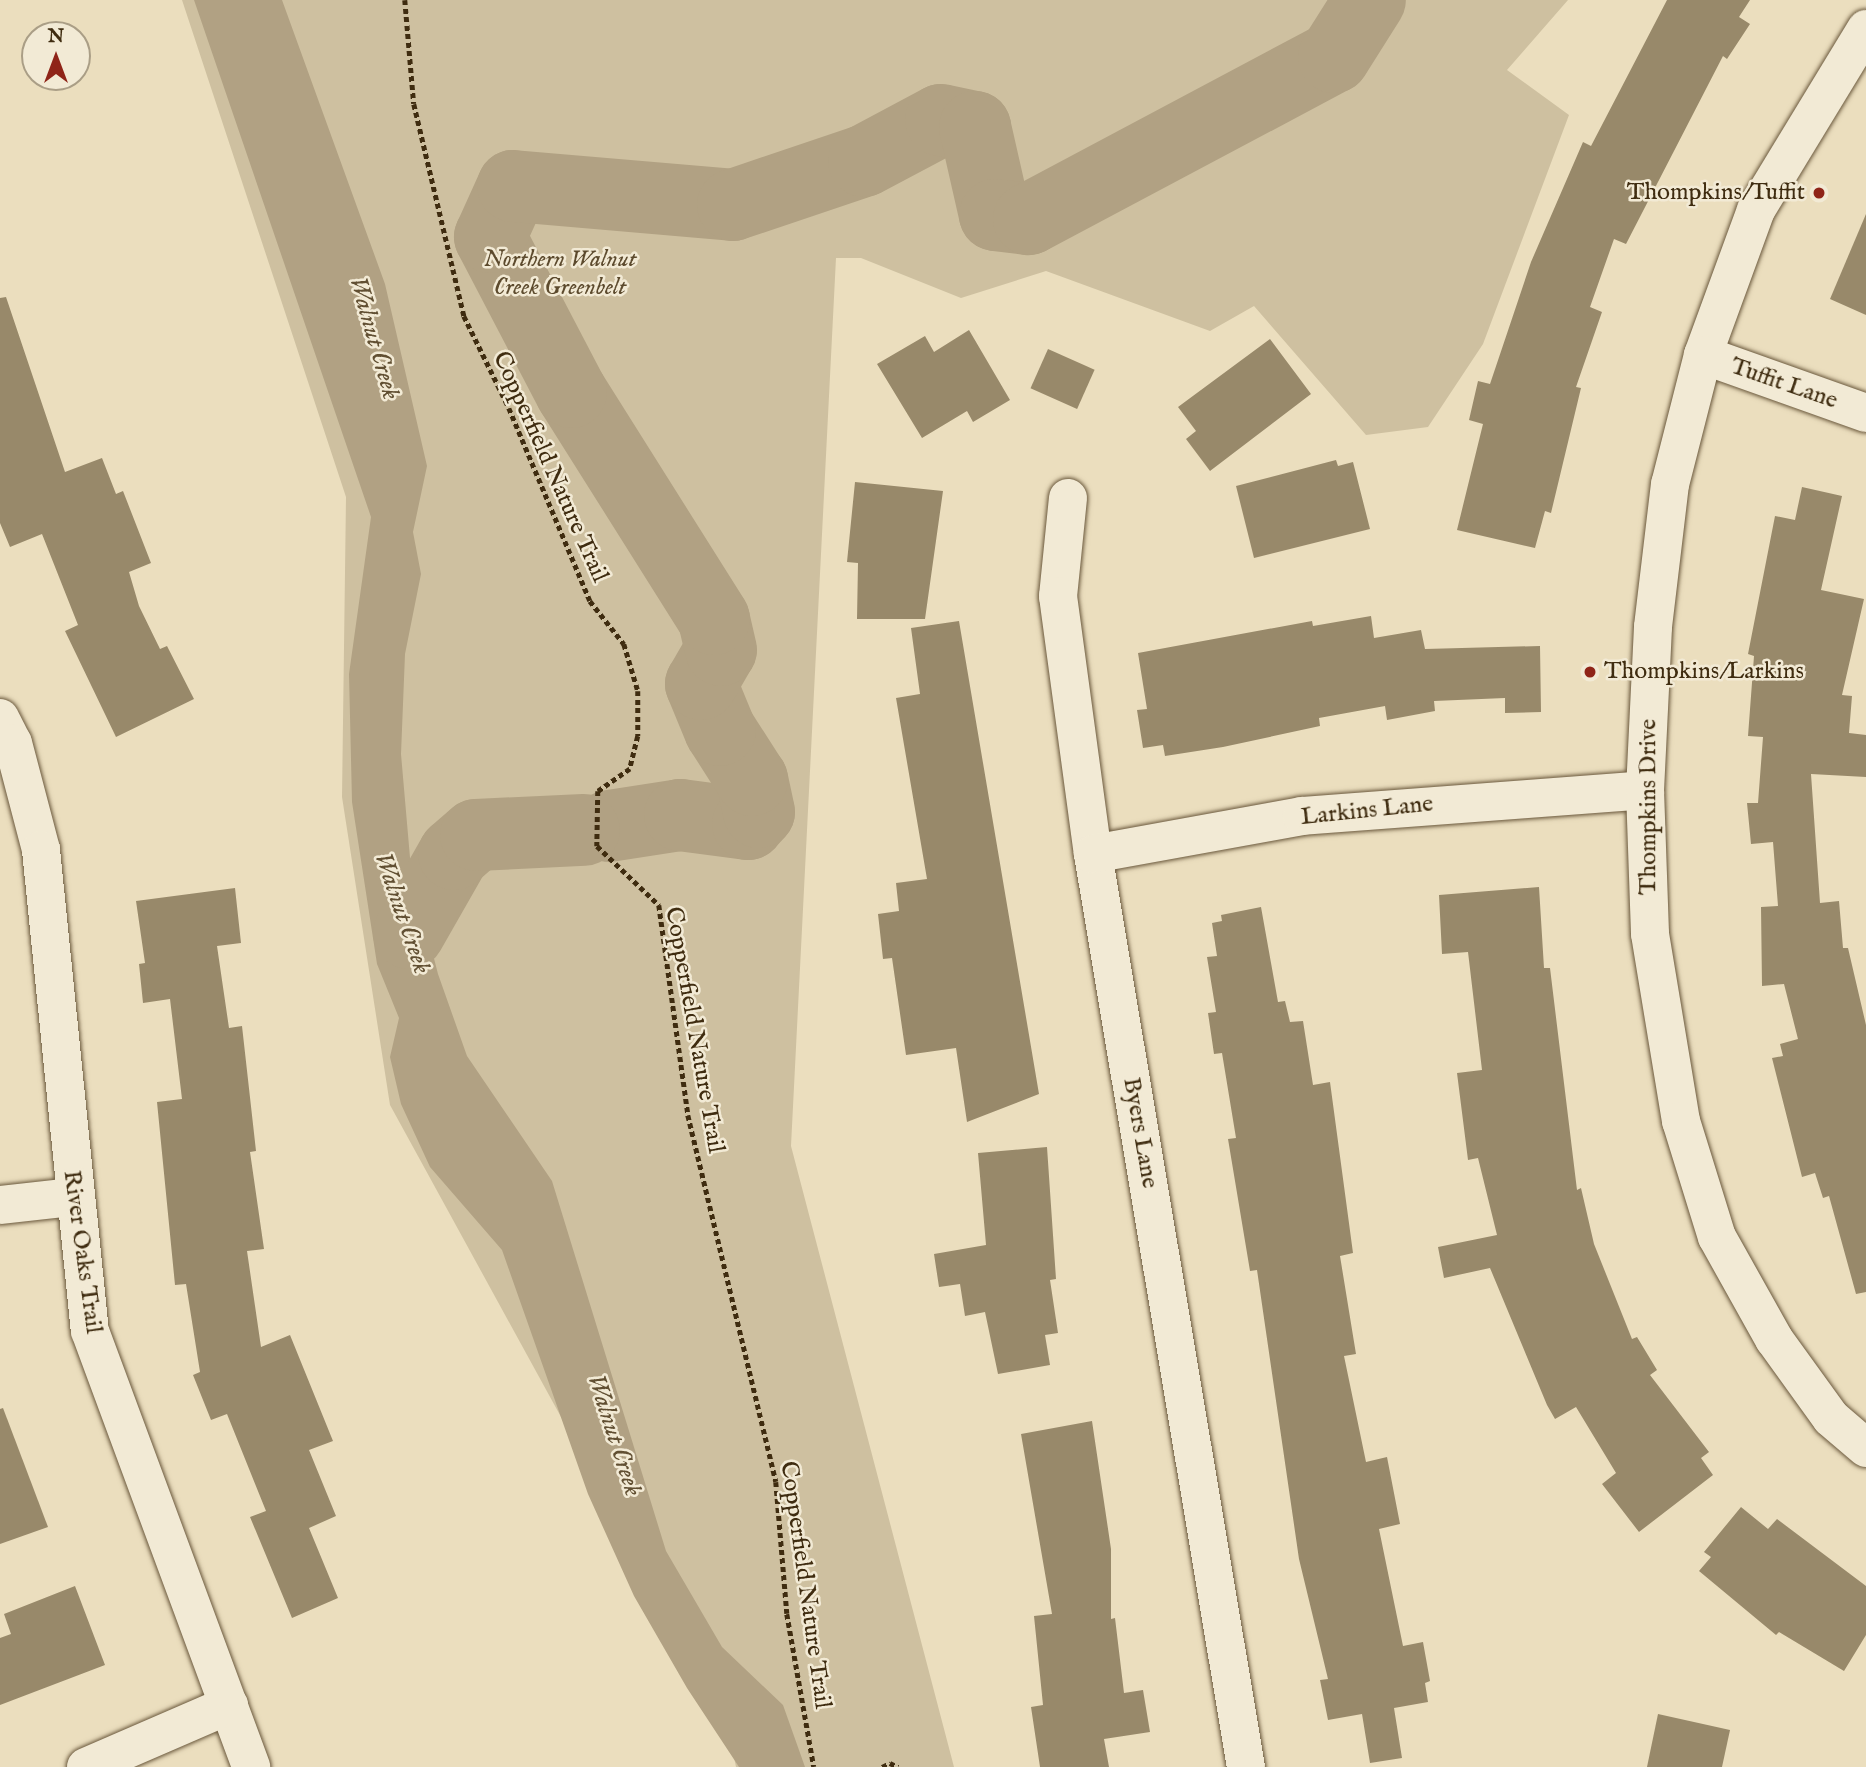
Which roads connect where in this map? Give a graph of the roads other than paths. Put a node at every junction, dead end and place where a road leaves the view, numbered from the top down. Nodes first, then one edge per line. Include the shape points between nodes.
1 (1866, 29) edge
2 (1703, 355) junction
3 (1866, 412) edge
4 (1068, 498) dead end
5 (0, 718) edge
6 (1645, 790) junction
7 (1093, 854) junction
8 (73, 1197) junction
9 (0, 1205) edge
10 (1866, 1448) edge
11 (229, 1705) junction
12 (86, 1767) edge
13 (251, 1767) edge
14 (1246, 1767) edge

1 - 2 street, Thompkins Drive via 1756,209
2 - 3 street, Tuffit Lane
2 - 6 street, Thompkins Drive via 1670,484 1653,627
4 - 7 street, Byers Lane via 1060,534 1058,596
5 - 8 street, River Oaks Trail via 13,743 41,850
6 - 7 street, Larkins Lane via 1302,816
6 - 10 street, Thompkins Drive via 1652,947 1681,1121 1717,1237 1774,1339 1831,1419
7 - 14 street, Byers Lane
8 - 9 street
8 - 11 street, River Oaks Trail via 90,1331
11 - 12 street
11 - 13 street, River Oaks Trail

